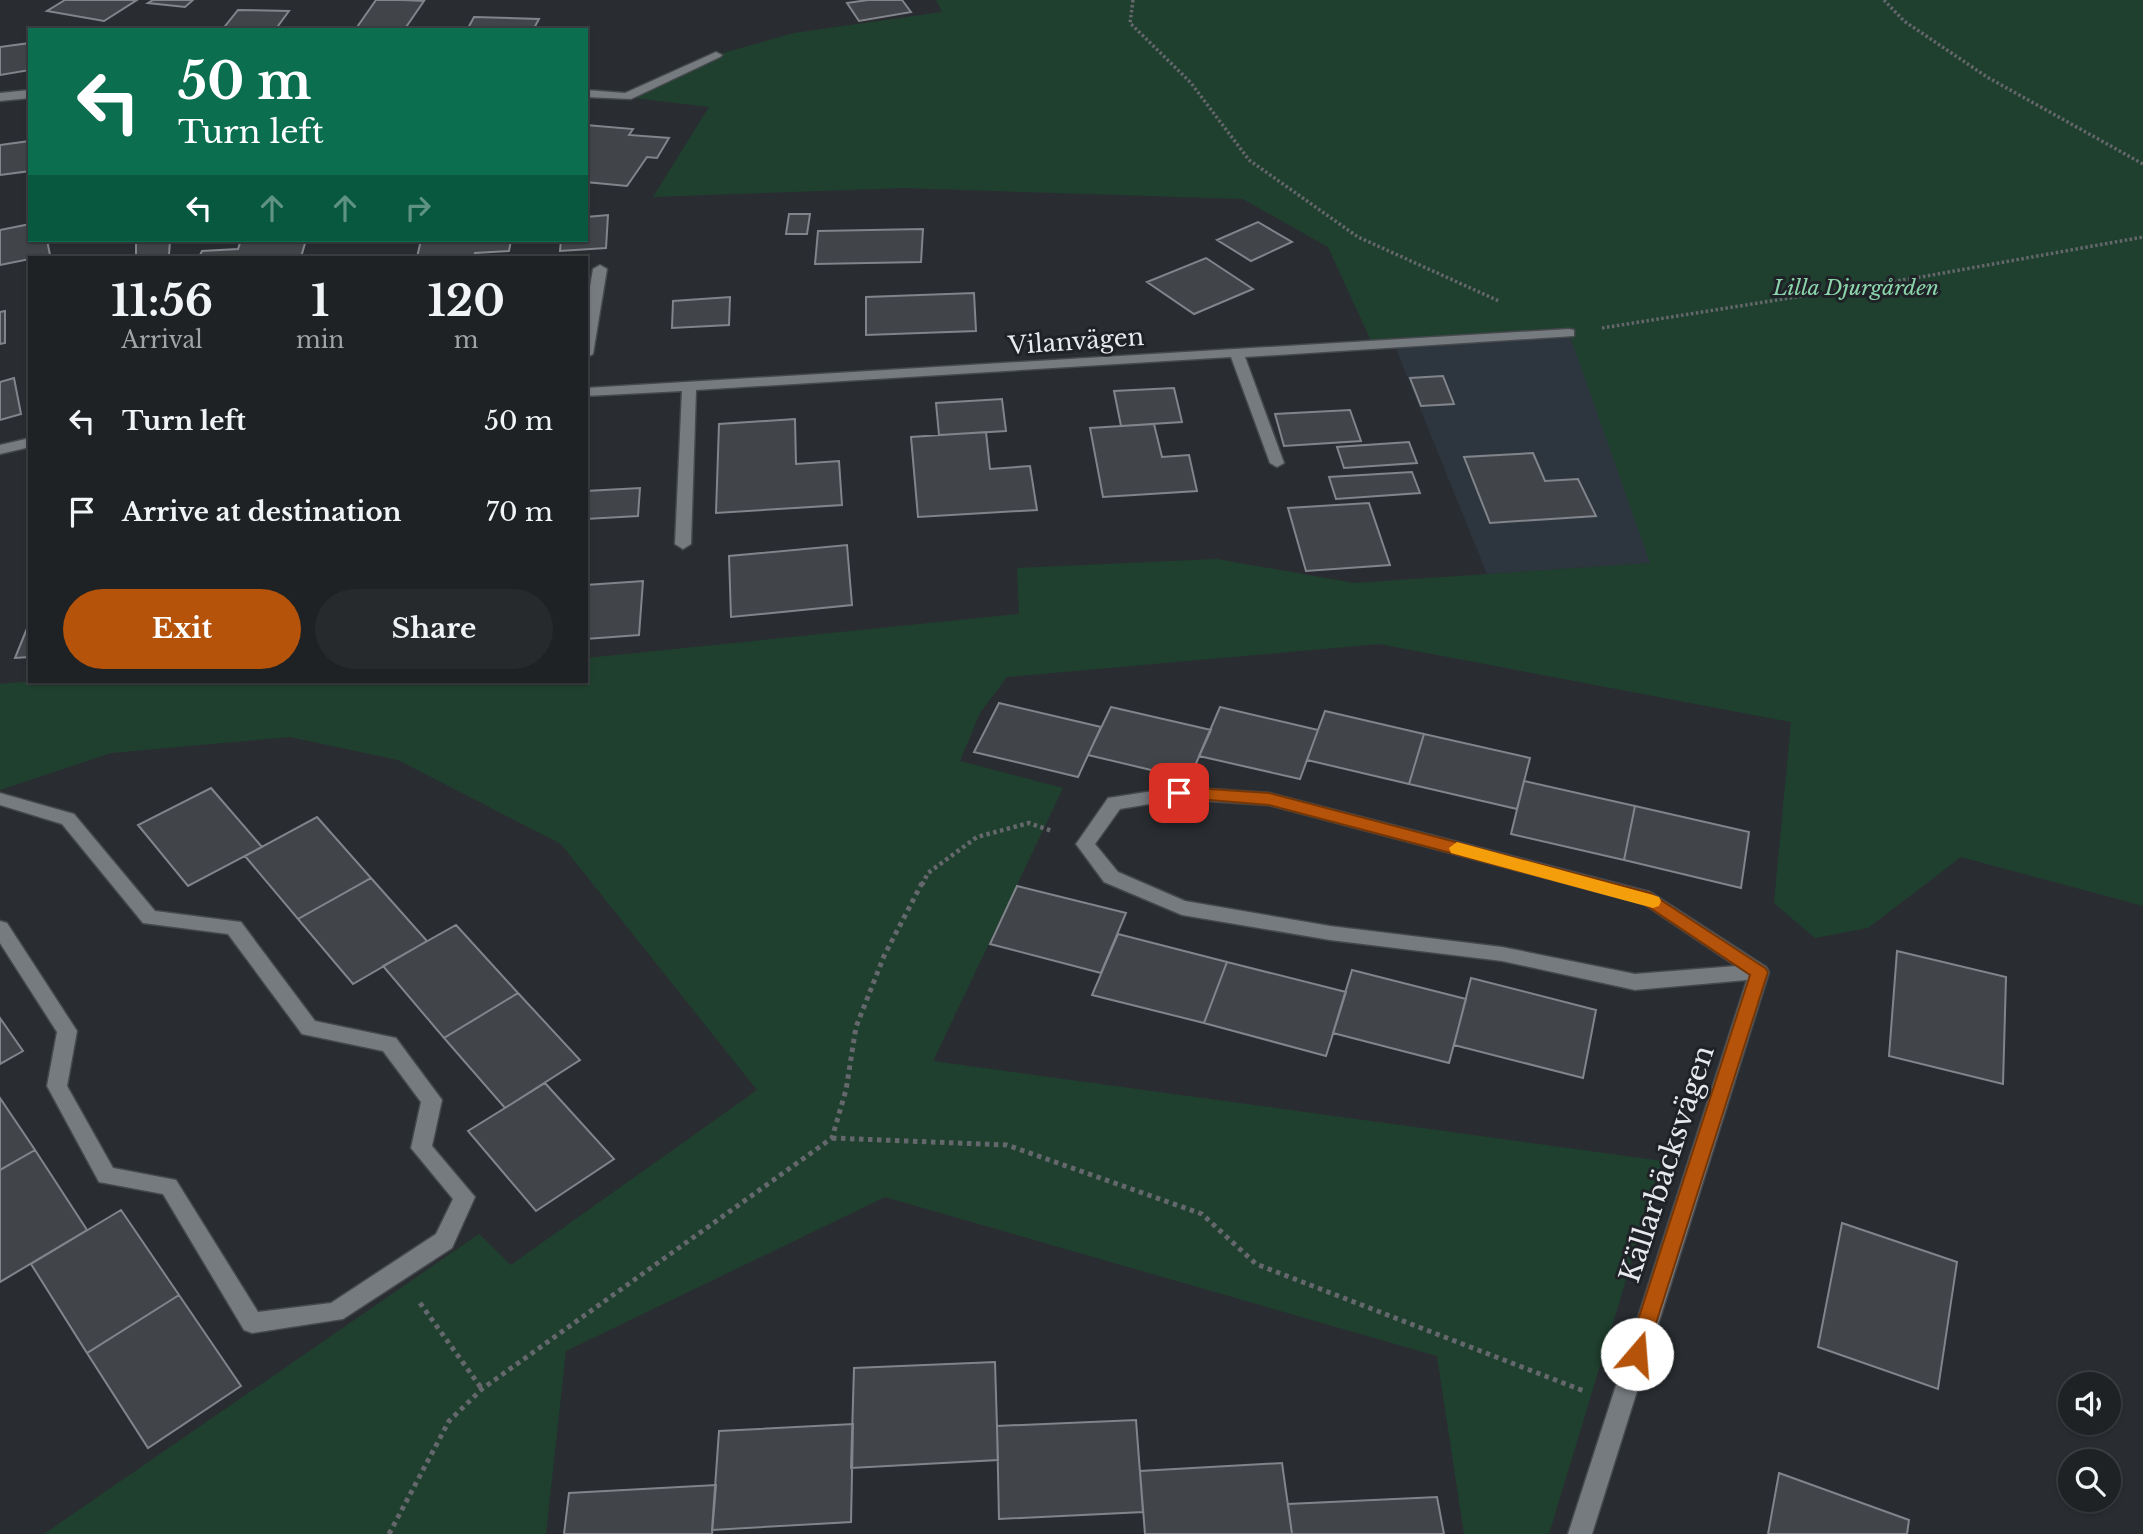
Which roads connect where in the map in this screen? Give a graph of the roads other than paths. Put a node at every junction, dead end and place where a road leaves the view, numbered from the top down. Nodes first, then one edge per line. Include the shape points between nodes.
1 (716, 55) dead end
2 (588, 93) edge
3 (28, 94) edge
4 (0, 97) edge
5 (600, 269) dead end
6 (1569, 333) road end
7 (588, 342) edge
8 (1237, 354) junction
9 (689, 386) junction
10 (588, 392) edge
11 (28, 443) edge
12 (0, 450) edge
13 (1277, 463) dead end
14 (683, 544) dead end
15 (0, 799) edge
16 (0, 928) edge
17 (1759, 972) junction
18 (1580, 1534) edge

1 - 2 street via 627,97
3 - 4 street
5 - 7 street
6 - 8 street, Vilanvägen
8 - 9 street, Vilanvägen
8 - 13 street
9 - 10 street, Vilanvägen
9 - 14 street
11 - 12 street
15 - 16 street via 68,819 150,918 234,927 309,1028 389,1044 432,1100 421,1148 464,1197 444,1241 335,1312 252,1323 169,1186 106,1176 57,1086 67,1031
17 - 17 street via 1650,899 1269,799 1179,793 1114,803 1085,844 1111,877 1182,908 1330,933 1502,954 1635,982
17 - 18 street, Källarbäcksvägen

